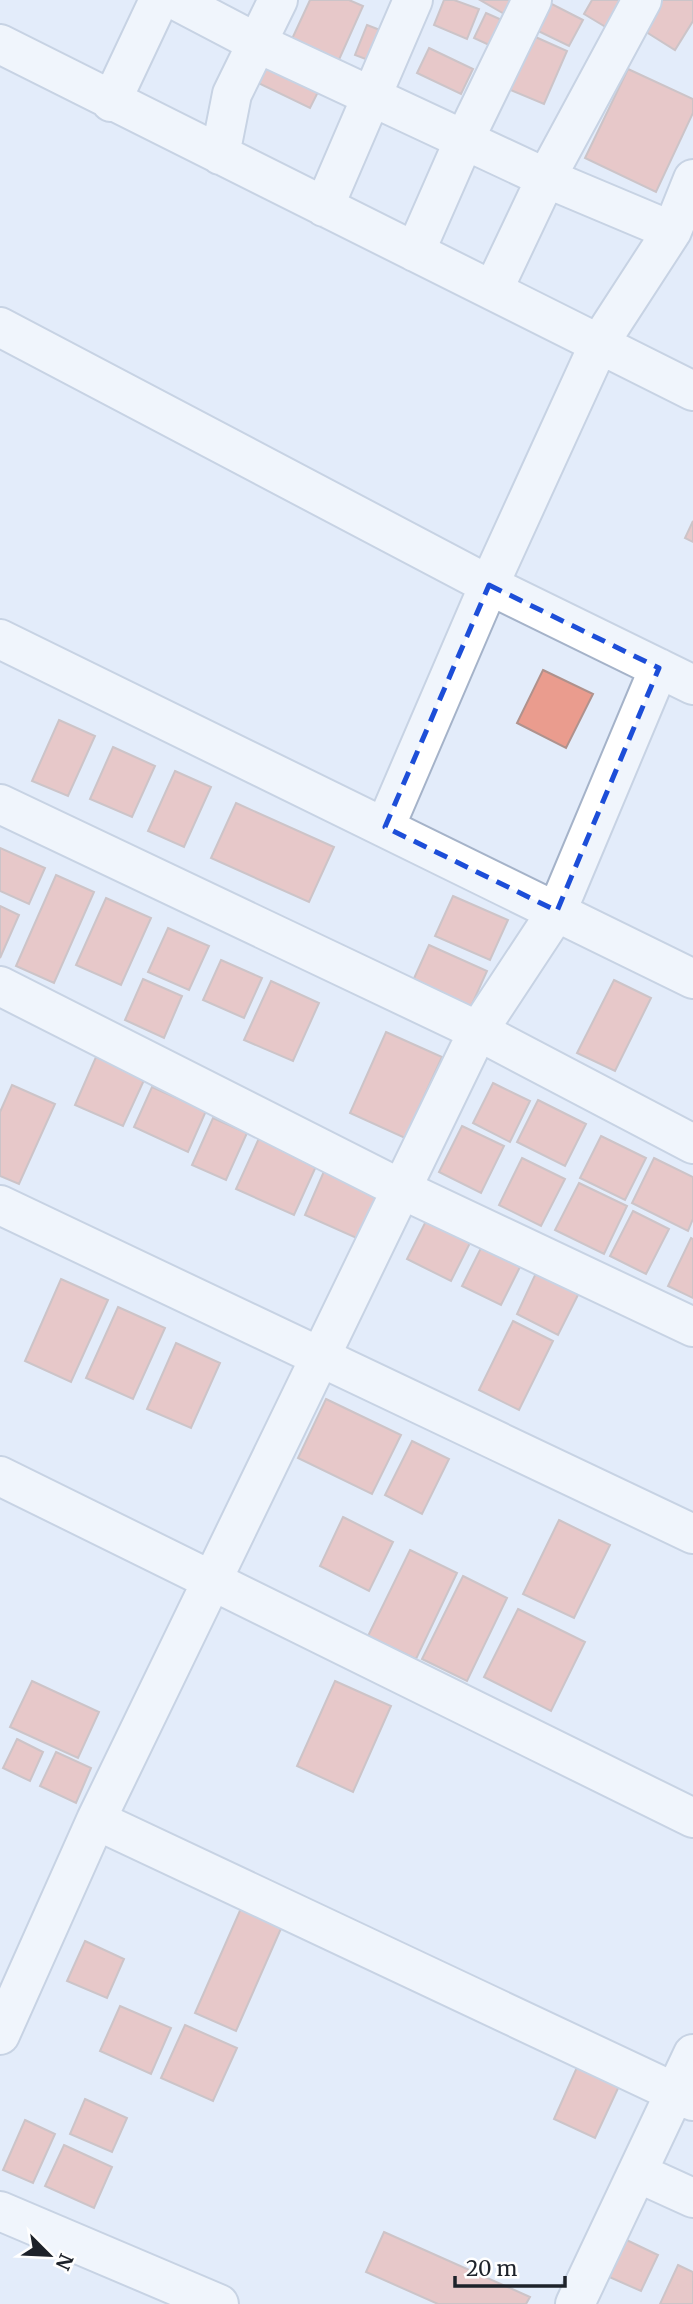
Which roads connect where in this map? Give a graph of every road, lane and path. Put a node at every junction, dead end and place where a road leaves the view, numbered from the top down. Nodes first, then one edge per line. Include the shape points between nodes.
1 (159, 0) edge
2 (175, 0) edge
3 (278, 0) edge
4 (413, 0) edge
5 (532, 0) edge
6 (642, 0) edge
7 (257, 43) junction
8 (0, 44) edge
9 (372, 95) junction
10 (111, 102) junction
11 (465, 138) junction
12 (220, 155) junction
13 (546, 178) junction
14 (693, 179) edge
15 (324, 207) junction
16 (672, 230) junction
17 (415, 252) junction
18 (494, 290) junction
19 (0, 327) edge
20 (600, 342) junction
21 (693, 390) edge
22 (489, 585) junction
23 (0, 639) edge
24 (659, 668) junction
25 (693, 685) edge
26 (0, 804) edge
27 (385, 827) junction
28 (557, 911) junction
29 (693, 979) edge
30 (0, 986) edge
31 (478, 1031) junction
32 (693, 1144) edge
33 (401, 1189) junction
34 (0, 1205) edge
35 (693, 1326) edge
36 (320, 1357) junction
37 (0, 1476) edge
38 (693, 1534) edge
39 (212, 1580) junction
40 (693, 1818) edge
41 (96, 1820) junction
42 (0, 2035) edge
43 (693, 2054) edge
44 (685, 2097) edge
45 (638, 2173) junction
46 (693, 2198) edge
47 (0, 2211) edge
48 (578, 2303) edge
49 (219, 2304) edge

1 - 10 street
2 - 7 street
3 - 7 street
4 - 9 street
5 - 11 street
6 - 13 street
7 - 9 street
7 - 12 street via 232,94
8 - 10 street
9 - 11 street
9 - 15 street
10 - 12 street
11 - 13 street
11 - 17 street
12 - 15 street
13 - 16 street
13 - 18 street
14 - 16 street
15 - 17 street
16 - 20 street
17 - 18 street
18 - 20 street
19 - 22 street
20 - 21 street
20 - 22 street
22 - 24 street
22 - 27 street
23 - 27 street
24 - 25 street
24 - 28 street
26 - 31 street
27 - 28 street
28 - 29 street
28 - 31 street
30 - 33 street
31 - 32 street
31 - 33 street
33 - 35 street
33 - 36 street
34 - 36 street
36 - 38 street
36 - 39 street
37 - 39 street
39 - 40 street
39 - 41 street
41 - 42 street
41 - 44 street
43 - 44 street
44 - 45 street
45 - 46 street
45 - 48 street
47 - 49 street

